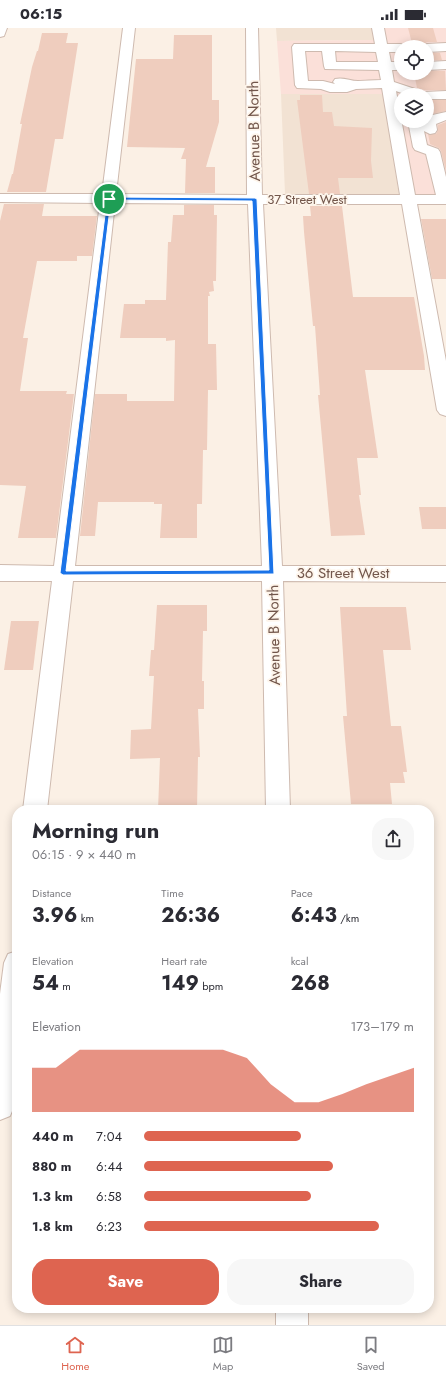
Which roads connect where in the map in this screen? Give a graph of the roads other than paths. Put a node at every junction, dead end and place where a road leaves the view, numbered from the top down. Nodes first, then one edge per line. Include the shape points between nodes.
1 (1, 28) edge
2 (129, 28) edge
3 (252, 28) edge
4 (378, 28) edge
5 (0, 32) edge
6 (446, 47) edge
7 (328, 48) junction
8 (381, 48) junction
9 (394, 48) edge
10 (434, 48) edge
11 (446, 65) edge
12 (385, 66) junction
13 (394, 66) edge
14 (434, 66) edge
15 (388, 84) junction
16 (400, 88) edge
17 (434, 95) edge
18 (446, 95) edge
19 (434, 110) edge
20 (446, 110) edge
21 (446, 116) edge
22 (416, 128) edge
23 (433, 152) junction
24 (0, 198) edge
25 (109, 199) junction
26 (255, 199) junction
27 (409, 200) junction
28 (445, 200) edge
29 (446, 410) edge
30 (272, 572) junction
31 (0, 573) edge
32 (63, 573) junction
33 (446, 574) edge
34 (36, 805) edge
35 (278, 805) edge
36 (12, 1005) edge
37 (0, 1106) edge
38 (292, 1313) edge
39 (292, 1325) edge

1 - 5 street
2 - 25 street
3 - 26 street, Avenue B North
4 - 8 street
6 - 10 street
7 - 8 street
7 - 12 street via 330,66
7 - 15 street via 298,47 302,85 346,88 353,85
8 - 9 street
8 - 12 street
11 - 14 street
12 - 13 street
12 - 15 street
15 - 16 street
15 - 27 street
17 - 18 street
19 - 20 street
21 - 23 street via 429,122
22 - 23 street via 420,147
23 - 28 street
24 - 25 street, 37 Street West
25 - 26 street, 37 Street West
25 - 32 street
26 - 27 street, 37 Street West
26 - 30 street, Avenue B North
27 - 28 street, 37 Street West
27 - 29 street
30 - 32 street, 36 Street West
30 - 33 street, 36 Street West
30 - 35 street, Avenue B North
31 - 32 street, 36 Street West
32 - 34 street
36 - 37 street
38 - 39 street

